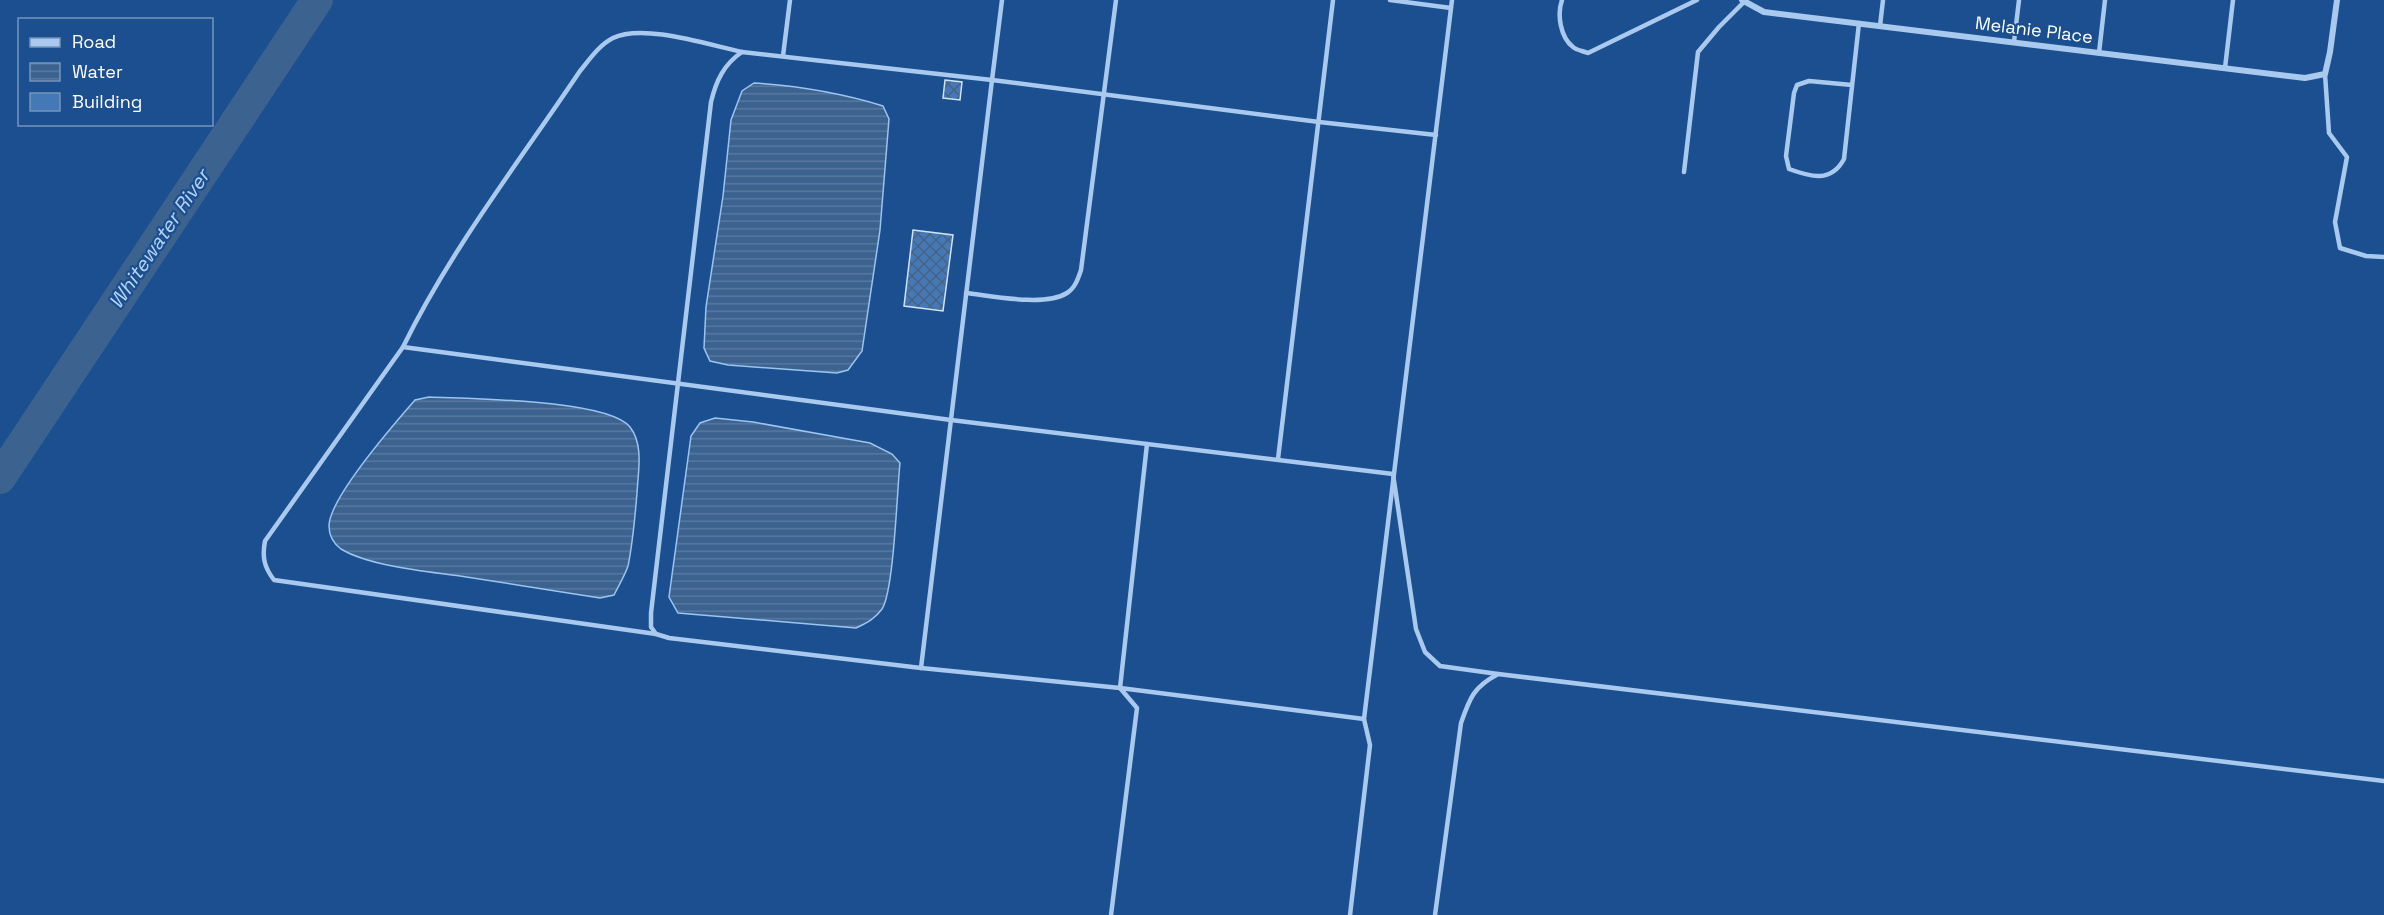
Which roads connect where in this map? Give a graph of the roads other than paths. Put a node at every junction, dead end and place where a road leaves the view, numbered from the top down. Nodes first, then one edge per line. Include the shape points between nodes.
1 (790, 0) edge
2 (1002, 0) edge
3 (1116, 0) edge
4 (1333, 0) edge
5 (1390, 0) edge
6 (1452, 0) edge
7 (1562, 0) edge
8 (1697, 0) edge
9 (1883, 0) edge
10 (2019, 0) edge
11 (2105, 0) edge
12 (2233, 0) edge
13 (2337, 0) edge
14 (1744, 1) edge
15 (1451, 8) junction
16 (1859, 23) junction
17 (1880, 26) junction
18 (2014, 42) junction
19 (742, 52) junction
20 (2100, 53) junction
21 (783, 56) junction
22 (2225, 68) junction
23 (2325, 74) junction
24 (992, 80) junction
25 (1852, 85) junction
26 (1104, 94) junction
27 (1319, 122) junction
28 (1436, 135) junction
29 (1684, 172) dead end
30 (2384, 257) edge
31 (966, 293) junction
32 (403, 347) junction
33 (678, 383) junction
34 (951, 420) junction
35 (1147, 444) junction
36 (1278, 459) junction
37 (1393, 474) junction
38 (656, 634) junction
39 (921, 668) junction
40 (1498, 674) junction
41 (1120, 688) junction
42 (1364, 719) junction
43 (2384, 782) edge
44 (1111, 915) edge
45 (1350, 915) edge
46 (1435, 915) edge

1 - 21 lane
2 - 24 lane
3 - 26 lane
4 - 27 lane
5 - 15 lane
6 - 15 lane
7 - 8 lane via 1558,10 1563,32 1574,48 1588,53
9 - 17 lane
10 - 18 lane
11 - 20 lane
12 - 22 lane
13 - 23 street
14 - 16 street, Melanie Place via 1764,12
14 - 29 lane via 1698,52
15 - 28 lane
16 - 17 street, Melanie Place
16 - 25 lane
17 - 18 street, Melanie Place
18 - 20 street, Melanie Place
19 - 21 lane
19 - 32 lane via 652,34 625,34 599,48 466,239
19 - 33 lane via 716,82 711,102
20 - 22 street, Melanie Place
21 - 24 lane
22 - 23 street, Melanie Place via 2305,78
23 - 30 lane via 2329,133 2347,157 2335,222 2340,248
24 - 26 lane
24 - 31 lane
25 - 25 lane via 1844,159 1838,170 1829,176 1789,169 1786,156 1797,85 1809,81
26 - 27 lane
26 - 31 lane via 1076,285 1054,299
27 - 28 lane
27 - 36 lane
28 - 37 lane
31 - 34 lane
32 - 33 lane
32 - 38 lane via 265,541 265,568 274,580
33 - 34 lane
33 - 38 lane via 651,613 651,627
34 - 35 lane
34 - 39 lane
35 - 36 lane
35 - 41 lane
36 - 37 lane
37 - 40 lane via 1416,629 1425,652 1440,666
37 - 42 lane
38 - 39 lane
39 - 41 lane
40 - 43 lane
40 - 46 lane via 1470,696 1461,723
41 - 42 lane
41 - 44 lane via 1137,708
42 - 45 lane via 1370,745

